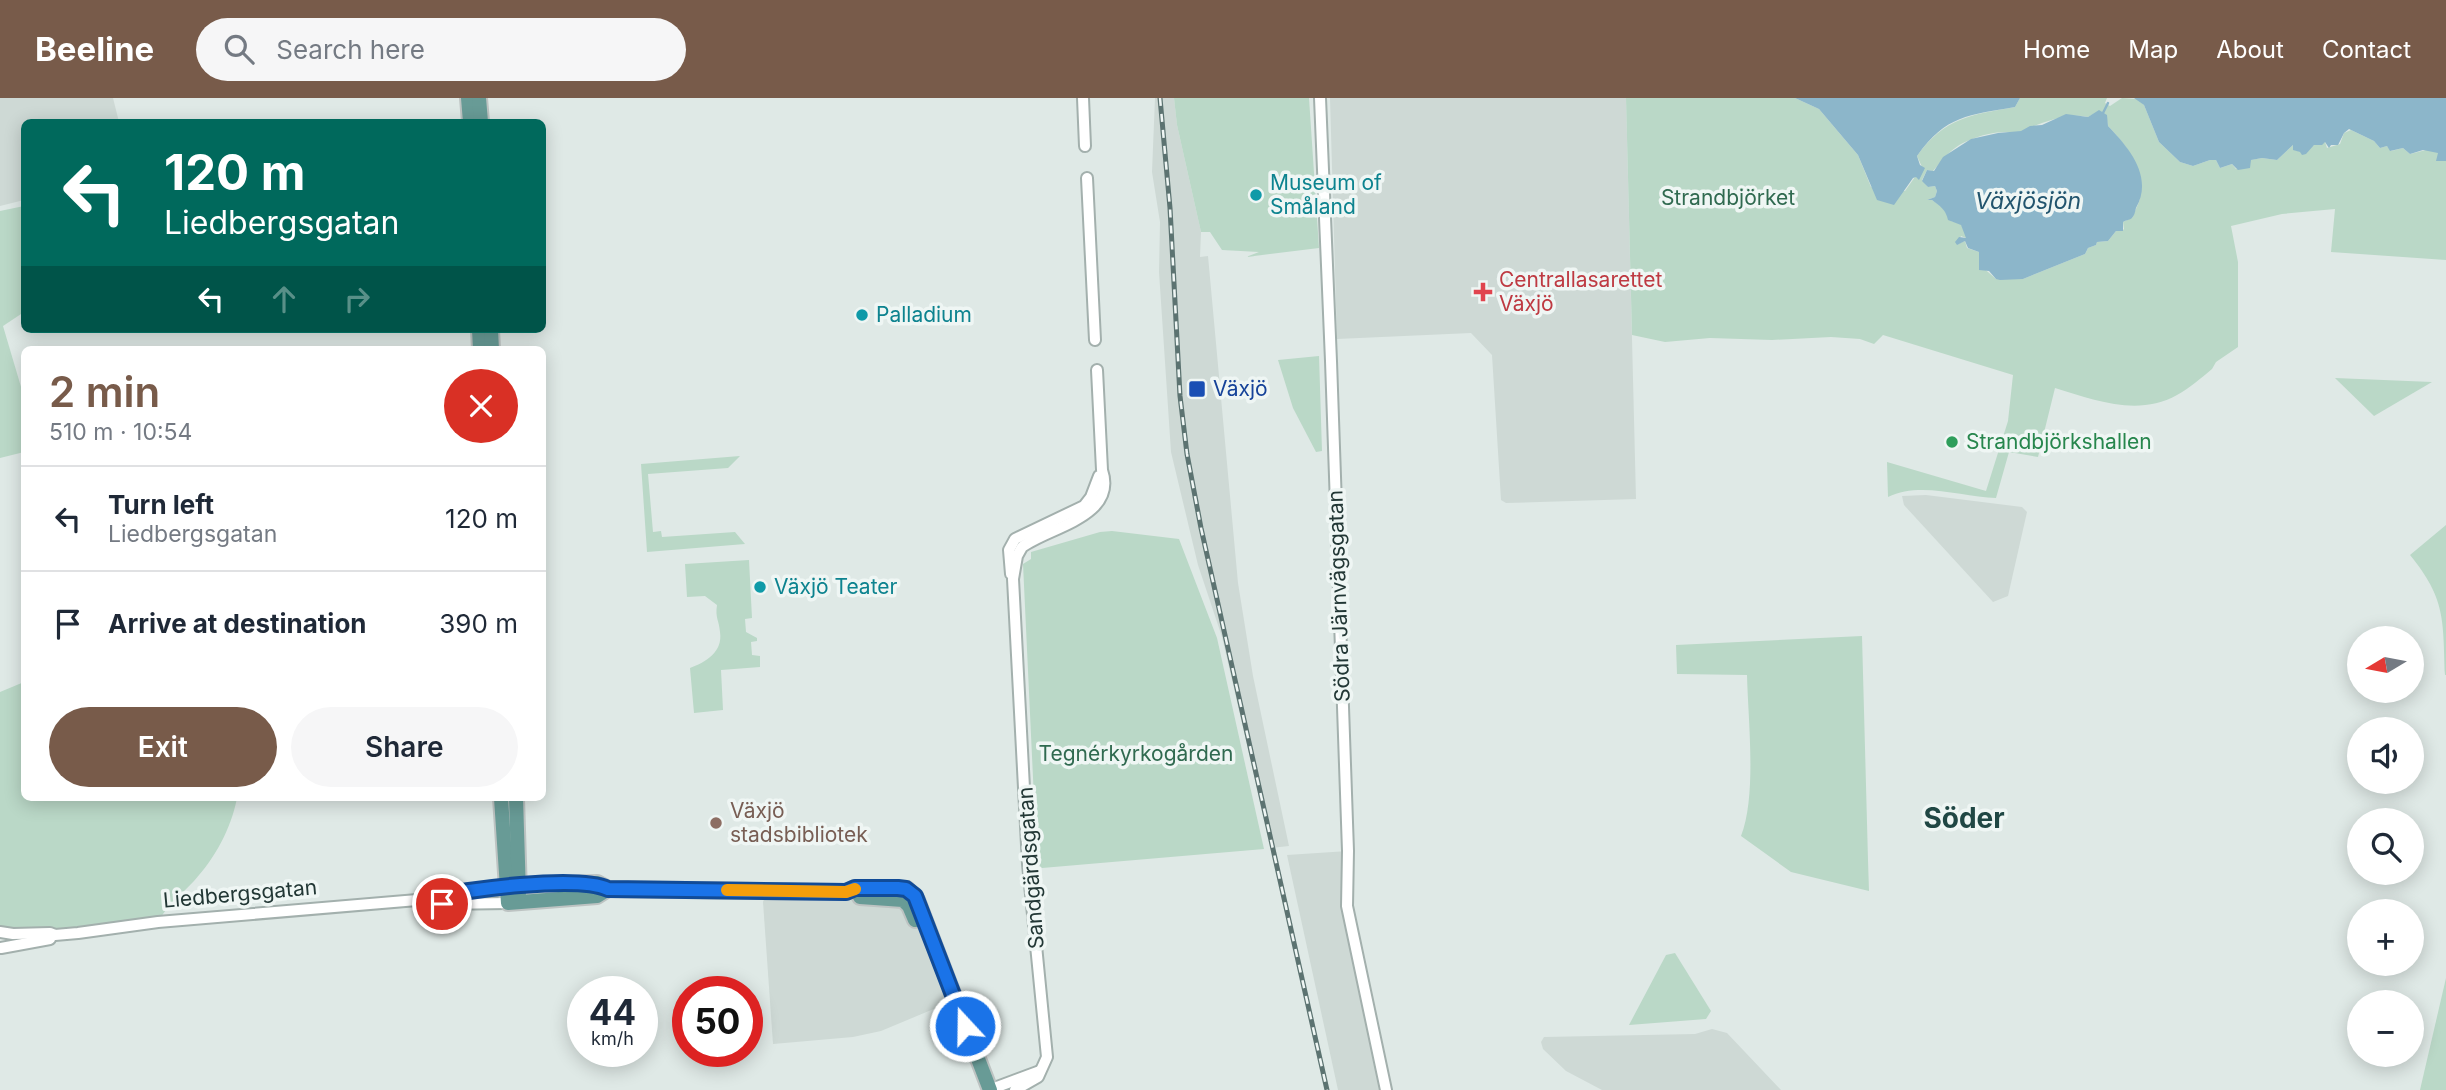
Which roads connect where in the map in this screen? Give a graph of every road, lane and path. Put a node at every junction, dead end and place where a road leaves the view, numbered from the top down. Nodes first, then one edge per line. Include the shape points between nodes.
1 (468, 98) edge
2 (479, 98) edge
3 (1083, 98) edge
4 (1320, 98) edge
5 (470, 119) edge
6 (481, 119) edge
7 (1085, 146) dead end
8 (1087, 178) dead end
9 (1096, 340) dead end
10 (1097, 370) dead end
11 (500, 801) edge
12 (516, 801) edge
13 (512, 886) junction
14 (608, 889) junction
15 (905, 894) junction
16 (429, 899) junction
17 (514, 903) junction
18 (0, 931) edge
19 (55, 935) junction
20 (1, 949) edge
21 (1040, 1071) junction
22 (1018, 1089) edge
23 (981, 1090) edge
24 (990, 1090) edge
25 (1386, 1090) edge

1 - 5 main road
2 - 6 main road
3 - 7 street
4 - 25 street, Södra Järnvägsgatan via 1347,906
8 - 9 street
10 - 21 street, Sandgärdsgatan via 1102,470 1094,492 1084,506 1019,543 1013,579 1028,864 1047,1057
11 - 13 main road
12 - 13 main road
13 - 14 main road, Liedbergsgatan via 597,883
13 - 16 street, Liedbergsgatan
13 - 17 main road
14 - 15 main road, Liedbergsgatan via 846,892 855,897
14 - 17 main road, Liedbergsgatan via 597,896
15 - 23 main road
15 - 24 main road via 917,901
16 - 17 street, Liedbergsgatan via 442,904
16 - 19 street, Liedbergsgatan
18 - 19 street, Liedbergsgatan
18 - 20 street
19 - 20 street, Liedbergsgatan
21 - 22 street
21 - 24 street

